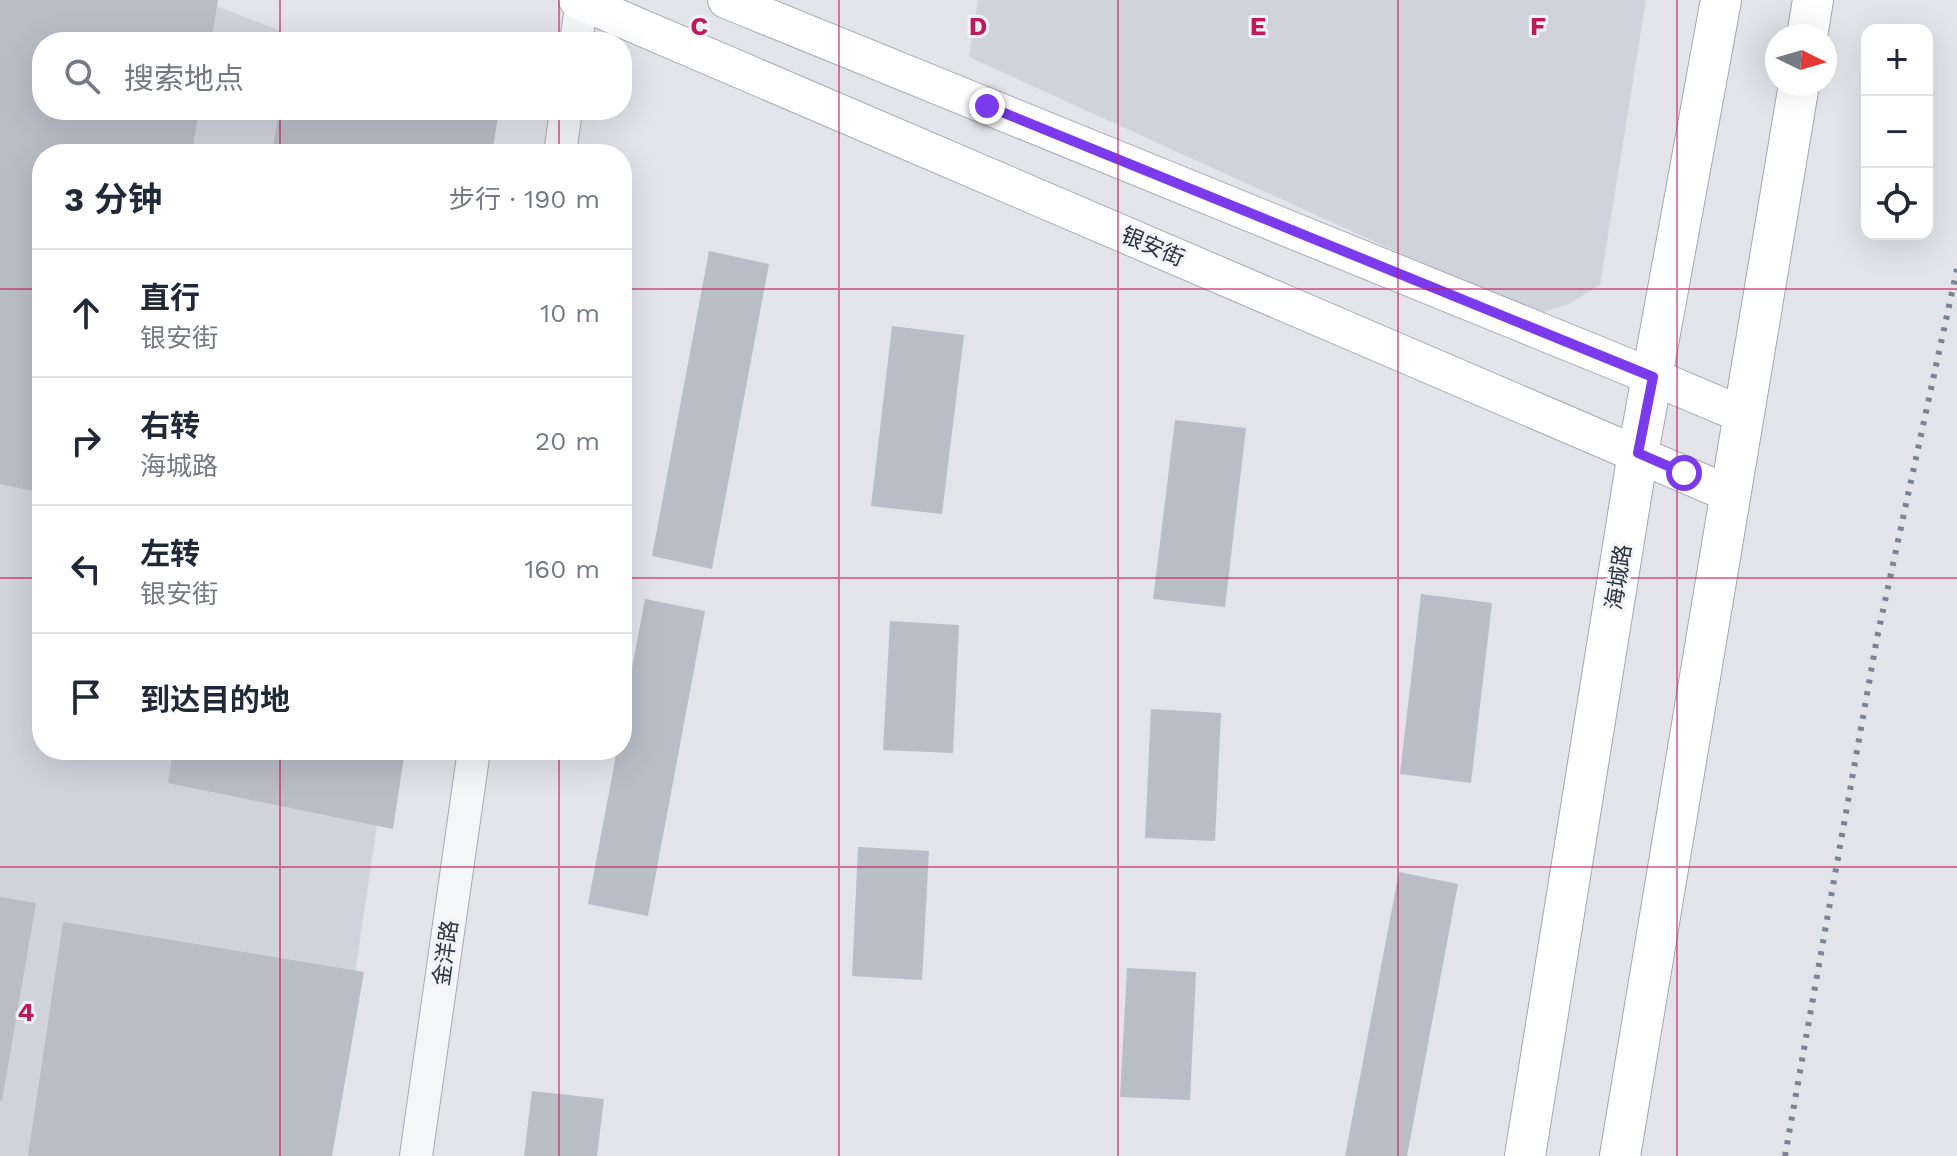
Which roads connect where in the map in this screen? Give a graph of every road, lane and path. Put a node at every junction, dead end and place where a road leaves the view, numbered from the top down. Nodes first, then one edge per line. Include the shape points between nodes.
1 (726, 0) edge
2 (1721, 0) edge
3 (1813, 0) edge
4 (580, 1) edge
5 (1809, 24) edge
6 (577, 32) edge
7 (1797, 96) edge
8 (565, 120) edge
9 (561, 144) edge
10 (1653, 377) junction
11 (1743, 415) junction
12 (1638, 453) junction
13 (1730, 494) junction
14 (473, 760) edge
15 (416, 1156) edge
16 (1525, 1156) edge
17 (1620, 1156) edge

1 - 10 main road
2 - 10 main road, 海城路
3 - 5 main road
4 - 6 street
4 - 12 main road, 银安街
7 - 11 main road
8 - 9 street
10 - 11 main road
10 - 12 main road, 海城路
11 - 13 main road
12 - 13 main road, 银安街
12 - 16 main road, 海城路
13 - 17 main road
14 - 15 street, 金洋路

